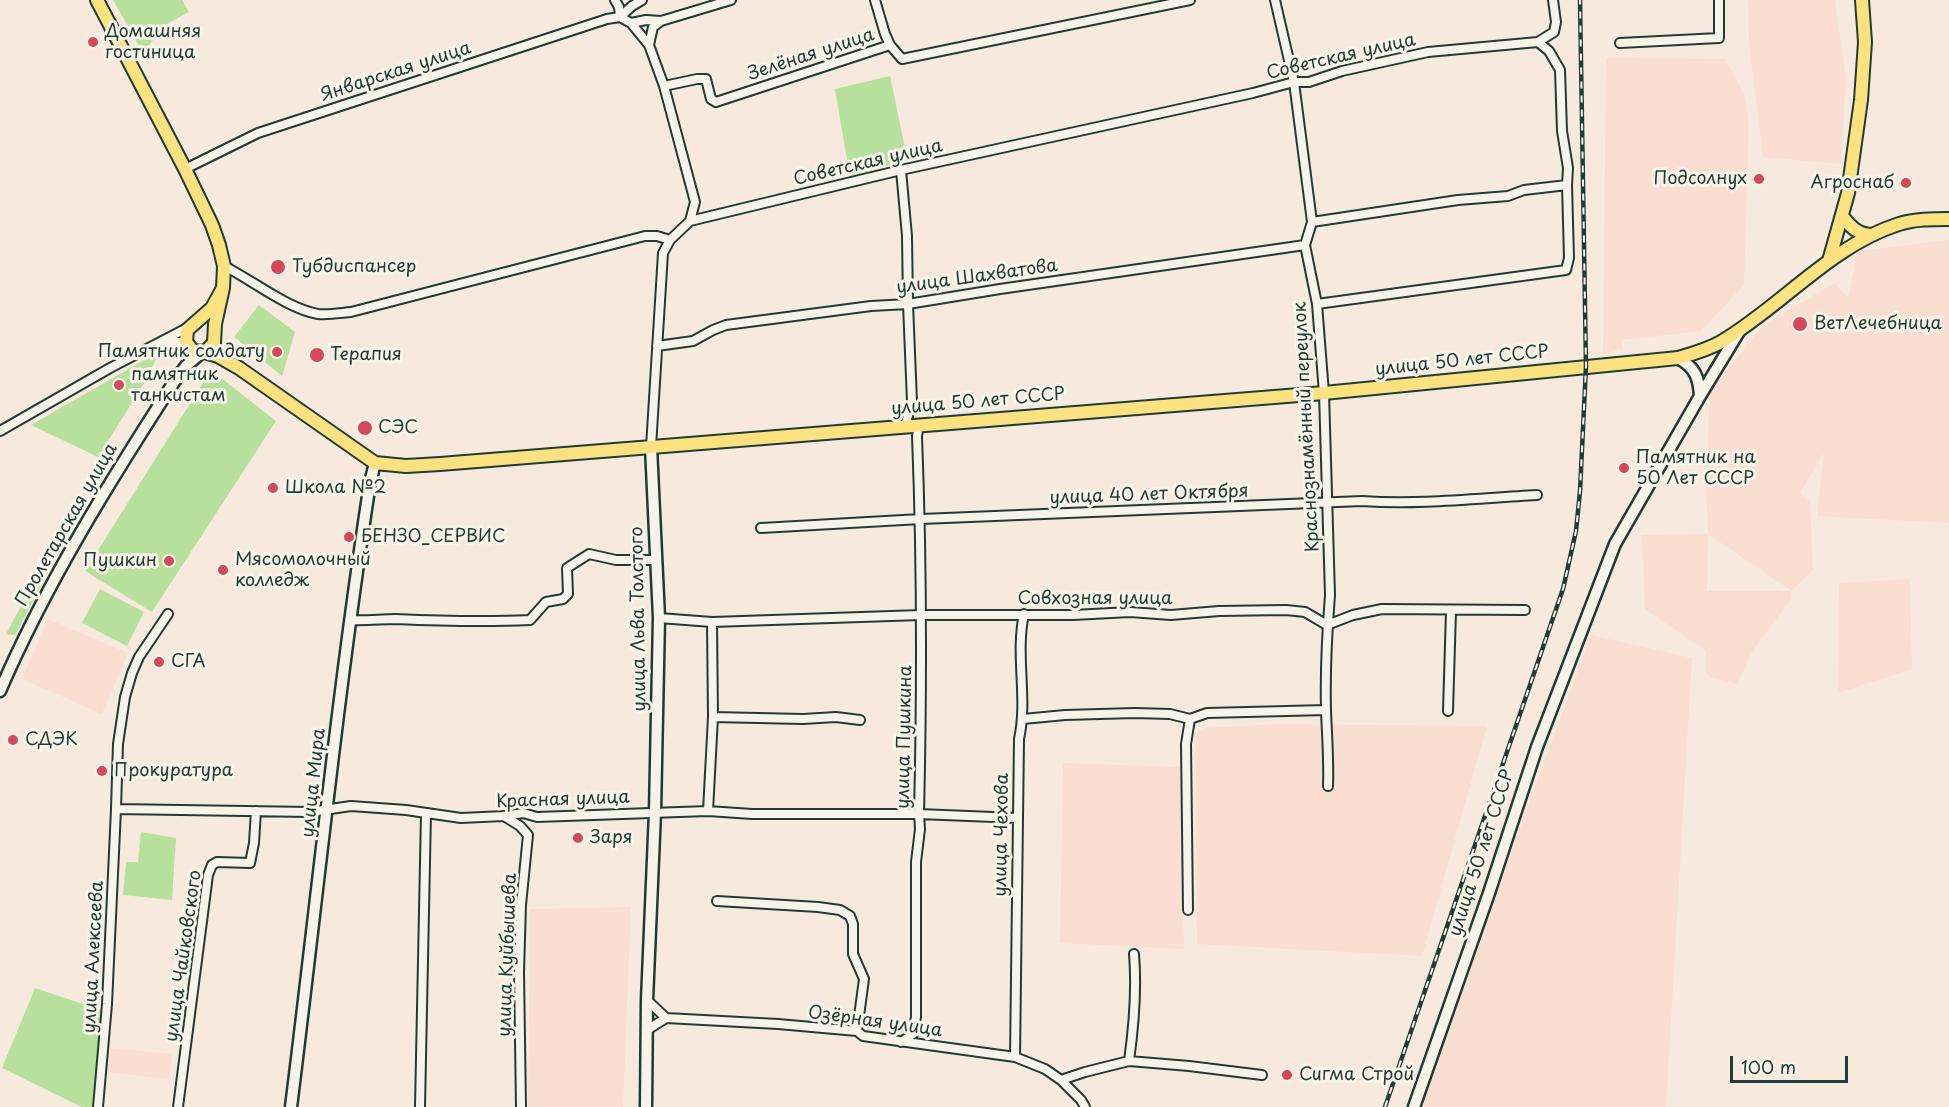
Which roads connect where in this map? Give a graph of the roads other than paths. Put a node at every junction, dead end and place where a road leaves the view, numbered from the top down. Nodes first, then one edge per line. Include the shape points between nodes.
1 (97, 0) edge
2 (615, 0) edge
3 (642, 0) edge
4 (731, 0) edge
5 (875, 0) edge
6 (1190, 0) edge
7 (1275, 0) edge
8 (1553, 0) edge
9 (1719, 0) edge
10 (1862, 0) edge
11 (620, 17) junction
12 (661, 21) junction
13 (631, 23) junction
14 (1538, 42) junction
15 (1620, 42) dead end
16 (649, 45) junction
17 (890, 45) junction
18 (1294, 82) junction
19 (664, 86) junction
20 (185, 169) junction
21 (901, 170) junction
22 (1567, 185) junction
23 (1842, 216) junction
24 (1949, 219) edge
25 (690, 221) junction
26 (1312, 222) junction
27 (1871, 235) junction
28 (670, 240) junction
29 (1305, 245) junction
30 (1829, 261) junction
31 (224, 266) junction
32 (223, 288) junction
33 (908, 304) junction
34 (1317, 304) junction
35 (191, 326) junction
36 (1742, 327) junction
37 (215, 337) junction
38 (158, 342) junction
39 (186, 344) junction
40 (657, 346) junction
41 (203, 352) junction
42 (1678, 358) junction
43 (239, 368) junction
44 (174, 382) junction
45 (1324, 393) junction
46 (1700, 396) junction
47 (919, 425) junction
48 (905, 426) junction
49 (0, 431) edge
50 (651, 447) junction
51 (375, 464) junction
52 (1537, 495) dead end
53 (1328, 503) junction
54 (921, 519) junction
55 (762, 528) dead end
56 (656, 560) junction
57 (1525, 610) dead end
58 (1451, 611) junction
59 (168, 614) dead end
60 (1024, 614) junction
61 (921, 615) junction
62 (659, 618) junction
63 (350, 620) junction
64 (712, 622) junction
65 (1328, 625) junction
66 (0, 691) edge
67 (1326, 711) junction
68 (1448, 711) dead end
69 (713, 717) junction
70 (1023, 719) junction
71 (1190, 719) junction
72 (861, 720) dead end
73 (1328, 786) dead end
74 (116, 806) junction
75 (328, 808) junction
76 (255, 811) junction
77 (708, 811) junction
78 (655, 812) junction
79 (426, 813) junction
80 (919, 814) junction
81 (504, 816) junction
82 (1018, 818) junction
83 (717, 902) dead end
84 (1188, 910) dead end
85 (1134, 954) dead end
86 (647, 1000) junction
87 (666, 1018) junction
88 (647, 1030) junction
89 (857, 1031) junction
90 (901, 1042) junction
91 (1015, 1057) junction
92 (1129, 1061) junction
93 (1262, 1075) dead end
94 (1061, 1080) junction
95 (98, 1107) edge
96 (178, 1107) edge
97 (291, 1107) edge
98 (420, 1107) edge
99 (521, 1107) edge
100 (646, 1107) edge
101 (1085, 1107) edge
102 (1414, 1107) edge

1 - 20 main road
2 - 11 street
3 - 11 street
4 - 12 street
5 - 17 street
6 - 17 street, Зелёная улица via 902,59
7 - 18 street, Краснознамённый переулок
8 - 14 street via 1554,32
9 - 15 street via 1719,38
10 - 23 main road via 1864,74
11 - 13 street
11 - 20 street, Январская улица via 607,18 258,133
12 - 13 street
12 - 16 street via 653,27
13 - 16 street
14 - 18 street, Советская улица via 1428,52
14 - 22 street via 1550,51 1560,70
16 - 19 street
17 - 19 street, Зелёная улица via 716,102 711,99 706,79
18 - 21 street, Советская улица
18 - 26 street, Краснознамённый переулок
19 - 25 street via 694,202
20 - 31 main road via 212,225
21 - 25 street, Советская улица
21 - 33 street
22 - 26 street
22 - 34 street via 1566,270
23 - 27 main road via 1856,231
23 - 30 main road
24 - 27 main road, улица 50 лет СССР via 1925,219
25 - 28 street, Советская улица
26 - 29 street, Краснознамённый переулок
27 - 30 main road, улица 50 лет СССР
28 - 31 street via 645,236 376,307 333,314 317,314 295,306
28 - 40 street, улица Льва Толстого via 663,253
29 - 33 street, улица Шахватова
29 - 34 street, Краснознамённый переулок
30 - 36 main road, улица 50 лет СССР
31 - 32 main road
32 - 35 main road via 212,308
32 - 37 main road
33 - 40 street, улица Шахватова via 726,325 693,341
33 - 48 street via 912,402
34 - 45 street, Краснознамённый переулок
35 - 37 main road via 204,323
35 - 38 street
35 - 39 main road via 185,334
36 - 42 main road, улица 50 лет СССР via 1719,343
36 - 46 street, улица 50 лет СССР
37 - 41 main road via 212,347
37 - 43 main road
38 - 39 street
38 - 49 street
39 - 41 main road via 193,351
39 - 44 street
40 - 50 street, улица Льва Толстого
41 - 43 main road
41 - 44 street
42 - 45 main road, улица 50 лет СССР
42 - 46 street via 1696,375
43 - 51 main road
44 - 66 street, Пролетарская улица via 49,588
45 - 47 main road, улица 50 лет СССР
45 - 53 street, Краснознамённый переулок
46 - 102 street, улица 50 лет СССР via 1615,544 1600,580 1537,747
47 - 48 main road, улица 50 лет СССР
47 - 54 street, улица Пушкина
48 - 50 main road, улица 50 лет СССР
50 - 51 main road, улица 50 лет СССР via 440,464
50 - 56 street, улица Льва Толстого
51 - 63 street, улица Мира
52 - 53 street, улица 40 лет Октября
53 - 54 street, улица 40 лет Октября
53 - 65 street, Краснознамённый переулок
54 - 55 street, улица 40 лет Октября
54 - 61 street, улица Пушкина
56 - 62 street, улица Льва Толстого
56 - 63 street via 616,560 589,554 567,568 568,594 546,602 530,620
57 - 58 street
58 - 65 street via 1382,609
58 - 68 street
59 - 74 street, улица Алексеева via 139,657 129,681 118,744
60 - 61 street, Совхозная улица
60 - 65 street, Совхозная улица via 1171,615 1286,610 1305,612
60 - 70 street, улица Чехова
61 - 64 street, Совхозная улица
61 - 80 street, улица Пушкина
62 - 64 street, Совхозная улица
62 - 78 street, улица Льва Толстого
63 - 75 street, улица Мира
64 - 69 street
65 - 67 street, Краснознамённый переулок
67 - 71 street via 1207,713
67 - 73 street, Краснознамённый переулок
69 - 72 street
69 - 77 street
70 - 71 street via 1135,713
70 - 82 street, улица Чехова
71 - 84 street via 1186,744
74 - 76 street, Красная улица
74 - 95 street, улица Алексеева
75 - 76 street, Красная улица via 310,812
75 - 79 street, Красная улица via 351,806
75 - 97 street, улица Мира
76 - 96 street, улица Чайковского via 250,863 217,862 208,875
77 - 78 street, Красная улица
77 - 80 street, Красная улица
78 - 81 street, Красная улица
78 - 86 street, улица Льва Толстого
79 - 81 street, Красная улица via 461,818
79 - 98 street
80 - 82 street, Красная улица
80 - 90 street, улица Пушкина via 916,1017 913,1034
81 - 99 street, улица Куйбышева via 528,835 519,972
82 - 91 street, улица Чехова
83 - 89 street via 818,907 840,910 850,916 853,954 864,979
85 - 92 street via 1136,978
86 - 87 street
86 - 88 street, улица Льва Толстого
87 - 88 street
87 - 89 street, Озёрная улица
88 - 100 street, улица Льва Толстого
89 - 90 street, Озёрная улица via 863,1036
90 - 91 street, Озёрная улица
91 - 94 street, Озёрная улица
92 - 93 street
92 - 94 street
94 - 101 street, Озёрная улица

